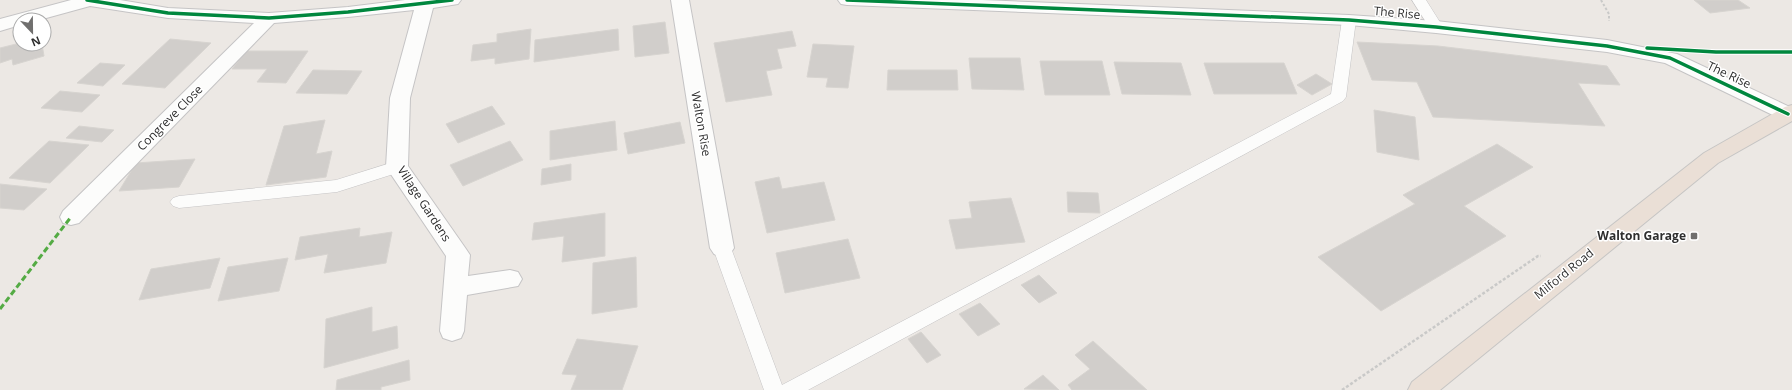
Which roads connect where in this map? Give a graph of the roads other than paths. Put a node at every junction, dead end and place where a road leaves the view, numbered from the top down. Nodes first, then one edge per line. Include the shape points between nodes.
1 (88, 0) edge
2 (452, 0) edge
3 (680, 0) edge
4 (847, 0) edge
5 (1418, 0) edge
6 (424, 3) junction
7 (269, 18) junction
8 (1349, 20) junction
9 (0, 25) edge
10 (1436, 27) junction
11 (1790, 113) edge
12 (397, 167) junction
13 (179, 202) dead end
14 (71, 217) dead end
15 (722, 248) joint
16 (510, 279) dead end
17 (455, 287) junction
18 (452, 331) dead end
19 (774, 390) edge
20 (790, 390) edge
21 (1420, 390) edge

1 - 7 street via 168,12
1 - 9 street
2 - 6 street
3 - 15 street, Walton Rise
4 - 8 street, The Rise
5 - 10 lane
6 - 7 street
6 - 12 street, Village Gardens via 400,98
7 - 14 street, Congreve Close
8 - 10 street, The Rise
8 - 20 lane via 1338,97
10 - 11 street, The Rise via 1607,46 1670,58
11 - 21 highway, Milford Road via 1711,158
12 - 13 lane via 337,186
12 - 17 street, Village Gardens via 458,255
15 - 19 lane
16 - 17 street
17 - 18 street, Village Gardens

